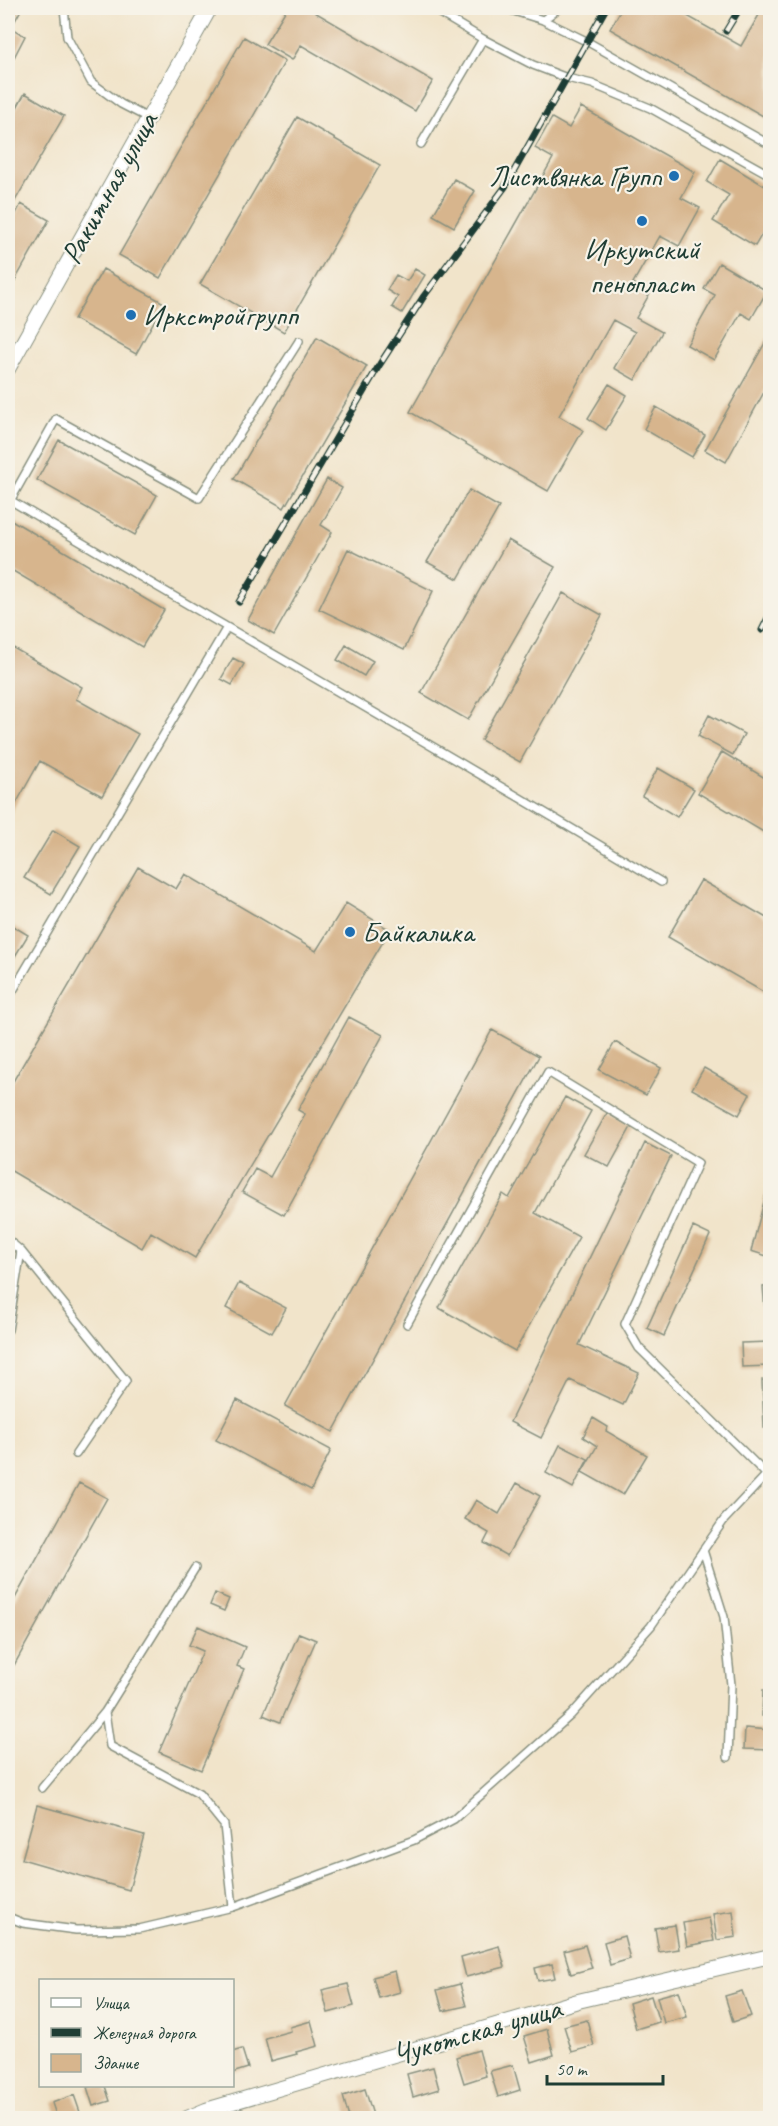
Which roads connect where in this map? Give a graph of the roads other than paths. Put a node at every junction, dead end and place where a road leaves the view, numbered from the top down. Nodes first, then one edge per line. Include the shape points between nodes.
1 (64, 8) edge
2 (210, 8) edge
3 (431, 8) edge
4 (504, 8) edge
5 (559, 8) edge
6 (543, 20) junction
7 (483, 39) junction
8 (148, 118) junction
9 (771, 142) edge
10 (421, 144) dead end
11 (771, 175) edge
12 (299, 341) dead end
13 (8, 369) edge
14 (9, 500) edge
15 (226, 628) junction
16 (661, 882) dead end
17 (8, 999) edge
18 (8, 1240) edge
19 (21, 1251) junction
20 (407, 1324) dead end
21 (8, 1330) edge
22 (76, 1454) dead end
23 (768, 1473) edge
24 (703, 1550) junction
25 (195, 1568) dead end
26 (105, 1712) junction
27 (728, 1757) dead end
28 (42, 1788) dead end
29 (232, 1907) junction
30 (8, 1917) edge
31 (771, 1956) edge
32 (187, 2118) edge

1 - 8 lane via 67,37 91,82
2 - 8 street, Ракитная улица
3 - 7 lane
4 - 6 lane
5 - 6 lane
6 - 9 lane
7 - 10 lane
7 - 11 lane via 533,65 650,108
8 - 13 street, Ракитная улица
12 - 14 lane via 199,498 56,419
14 - 15 lane
15 - 16 lane
15 - 17 lane
18 - 19 lane
19 - 21 lane
19 - 22 lane via 126,1381
20 - 23 lane via 548,1072 698,1163 625,1324 639,1348
23 - 24 lane via 724,1520
24 - 27 lane via 724,1617 731,1685
24 - 29 lane via 651,1626 570,1715 454,1819 414,1840
25 - 26 lane
26 - 28 lane
26 - 29 lane via 110,1746 199,1794 224,1824
29 - 30 lane via 139,1929 76,1930 22,1923
31 - 32 street, Чукотская улица via 578,2001

